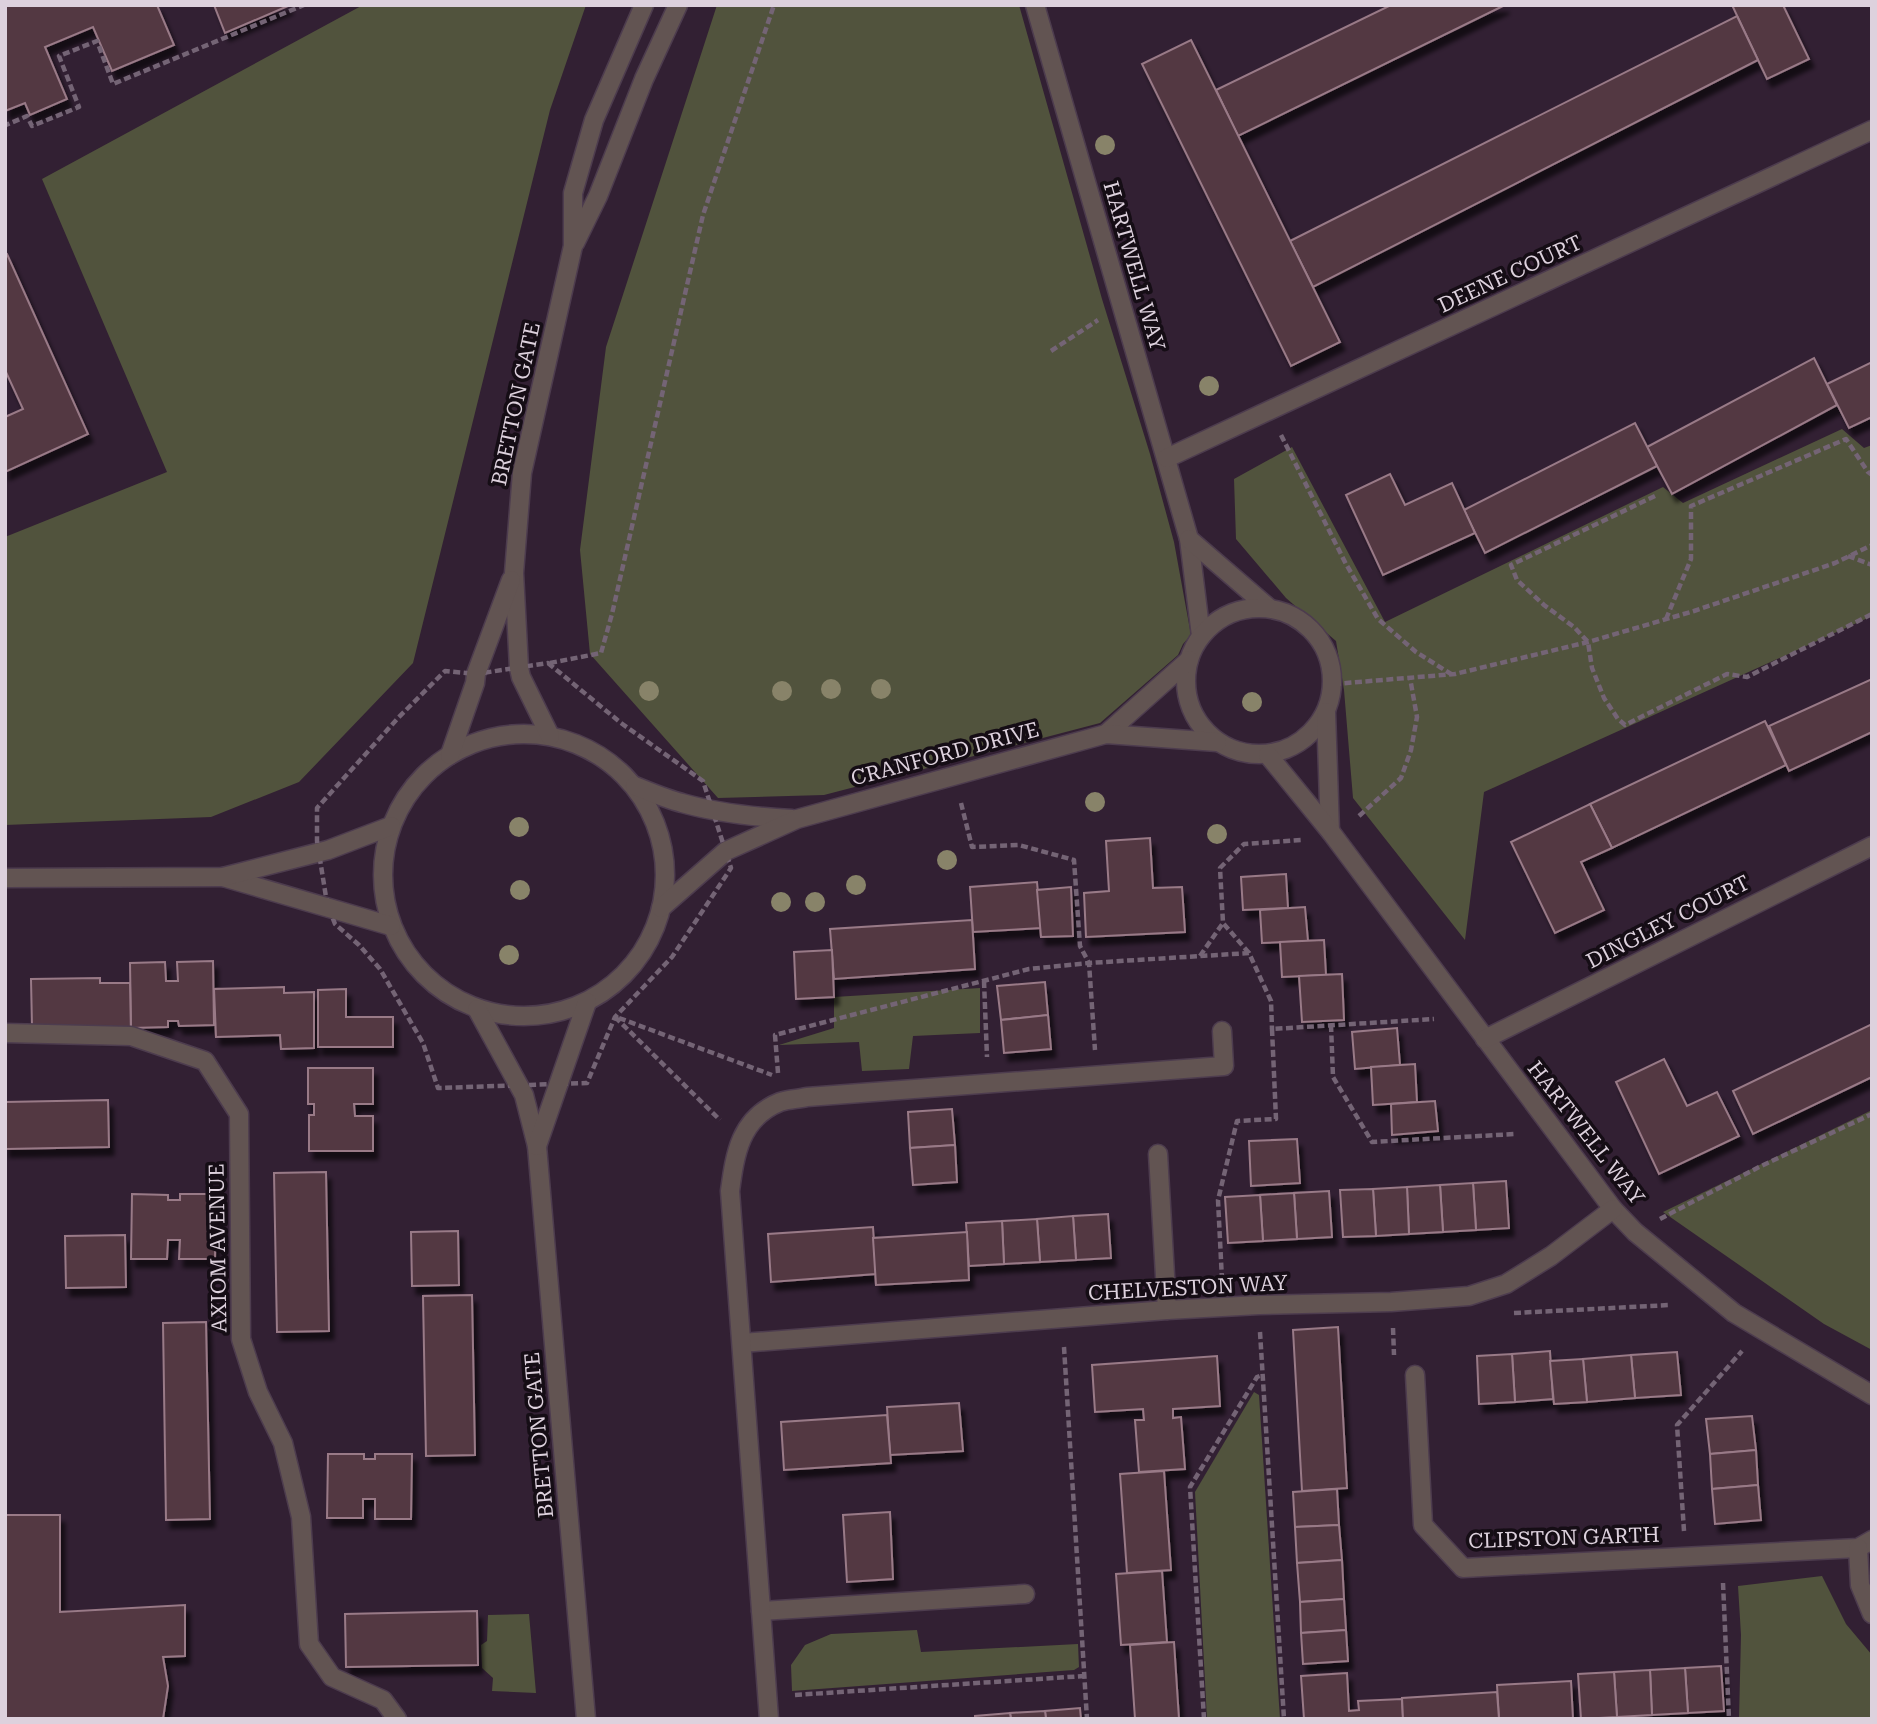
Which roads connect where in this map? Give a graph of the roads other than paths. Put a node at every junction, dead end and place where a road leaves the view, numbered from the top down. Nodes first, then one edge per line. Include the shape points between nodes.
1 (644, 5) edge
2 (678, 5) edge
3 (1034, 5) edge
4 (1872, 130) edge
5 (573, 246) junction
6 (1167, 458) junction
7 (1189, 539) junction
8 (514, 573) junction
9 (1269, 608) junction
10 (1201, 636) junction
11 (1189, 660) junction
12 (1326, 712) junction
13 (1105, 734) junction
14 (550, 736) junction
15 (1217, 741) junction
16 (450, 755) junction
17 (1268, 755) junction
18 (635, 786) junction
19 (797, 819) junction
20 (391, 826) junction
21 (1332, 834) junction
22 (1872, 846) edge
23 (223, 877) junction
24 (5, 878) edge
25 (661, 908) junction
26 (391, 926) junction
27 (587, 1002) junction
28 (477, 1009) junction
29 (1223, 1031) dead end
30 (5, 1033) edge
31 (1485, 1039) junction
32 (537, 1146) junction
33 (1158, 1154) dead end
34 (1613, 1209) junction
35 (1167, 1310) junction
36 (742, 1343) junction
37 (1415, 1375) road end
38 (1872, 1395) edge
39 (1865, 1544) edge
40 (1025, 1594) dead end
41 (761, 1611) junction
42 (1872, 1614) edge
43 (397, 1719) edge
44 (586, 1719) edge
45 (769, 1719) edge

1 - 5 street, BRETTON GATE via 594,120 573,193
2 - 5 street, BRETTON GATE
3 - 6 street, HARTWELL WAY
4 - 6 street, DEENE COURT
5 - 8 street, BRETTON GATE via 522,473
6 - 7 street, HARTWELL WAY
7 - 9 street
7 - 10 street, HARTWELL WAY
8 - 14 street, BRETTON GATE via 519,668
8 - 16 street, BRETTON GATE
9 - 10 street via 1243,610 1220,619
9 - 12 street via 1290,614 1322,643 1333,684
10 - 11 street
11 - 13 street, CRANFORD DRIVE
11 - 15 street via 1190,705 1200,726
12 - 17 street via 1312,733 1292,748
12 - 21 street
13 - 15 street, CRANFORD DRIVE
13 - 19 street, CRANFORD DRIVE
14 - 16 street via 504,735
14 - 18 street via 588,750
15 - 17 street via 1232,750
16 - 20 street via 407,795
17 - 21 street, HARTWELL WAY
18 - 19 street, CRANFORD DRIVE via 681,803
18 - 25 street via 651,811 660,838 665,873
19 - 25 street, CRANFORD DRIVE via 726,851
20 - 23 street via 327,850
20 - 26 street via 383,859 383,893
21 - 31 street, HARTWELL WAY
22 - 31 street, DINGLEY COURT
23 - 24 street
23 - 26 street
25 - 27 street via 645,946 620,978
26 - 28 street via 411,961 440,990
27 - 28 street via 551,1014 514,1017
27 - 32 street, BRETTON GATE
28 - 32 street, BRETTON GATE via 524,1095
29 - 36 street via 1224,1066 807,1097 780,1102 753,1119 740,1140 730,1191
30 - 43 street, AXIOM AVENUE via 131,1036 205,1061 239,1114 242,1339 258,1392 283,1443 302,1517 309,1644 332,1677 383,1700
31 - 34 street, HARTWELL WAY
32 - 44 street, BRETTON GATE
33 - 35 street
34 - 35 street, CHELVESTON WAY via 1506,1284 1469,1296
34 - 38 street, HARTWELL WAY via 1734,1313
35 - 36 street, CHELVESTON WAY
36 - 41 street
37 - 39 street, CLIPSTON GARTH via 1423,1525 1463,1568
39 - 42 street via 1860,1585
40 - 41 street
41 - 45 street

